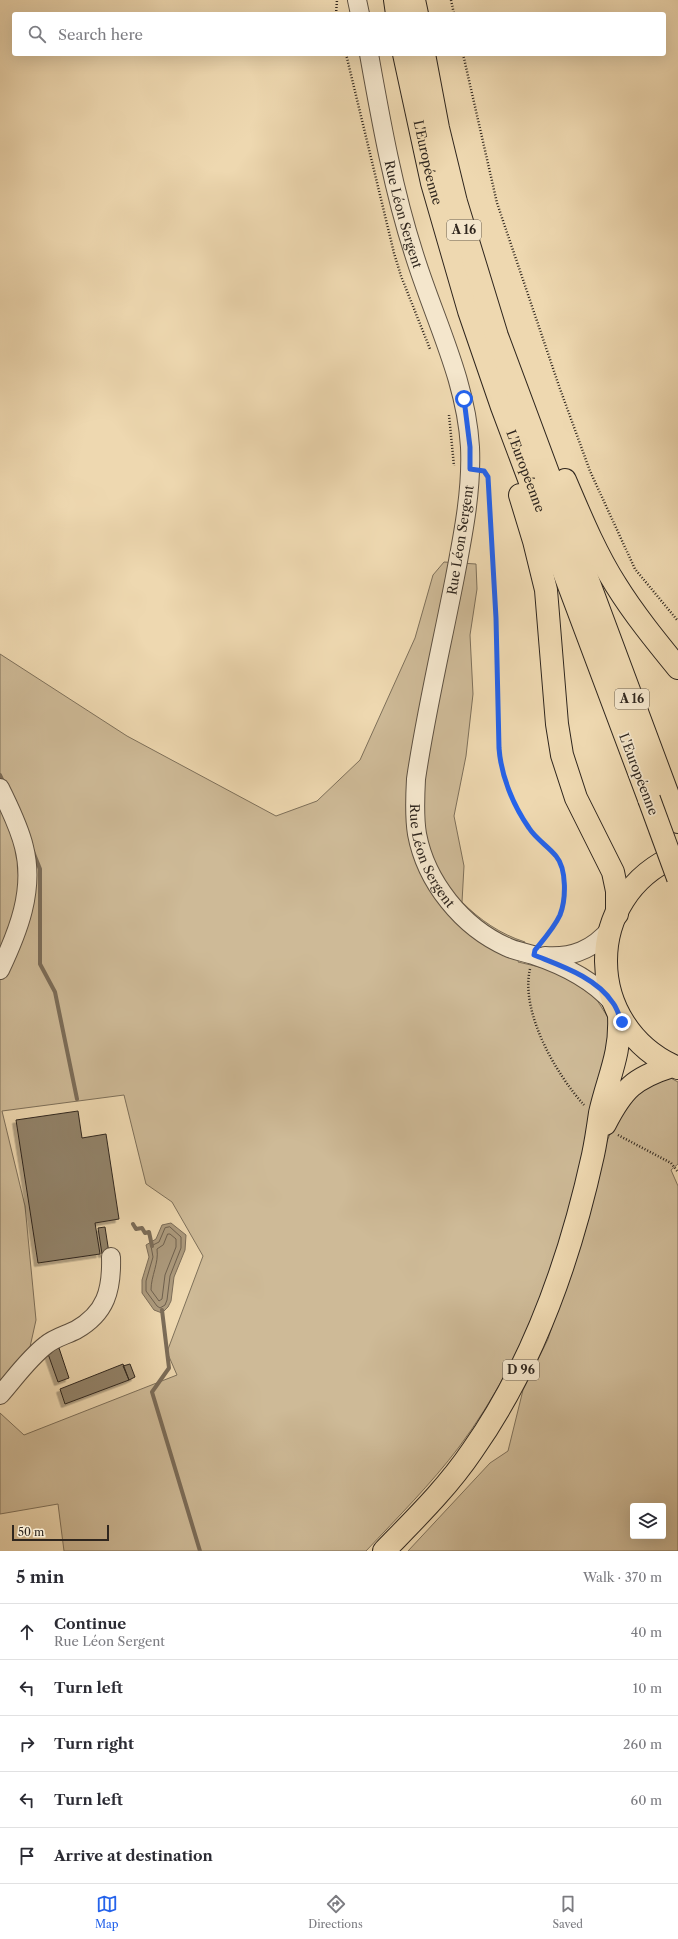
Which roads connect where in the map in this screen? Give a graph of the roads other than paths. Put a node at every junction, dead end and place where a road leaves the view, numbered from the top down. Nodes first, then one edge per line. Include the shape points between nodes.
1 (357, 0) edge
2 (395, 0) edge
3 (414, 0) edge
4 (360, 12) edge
5 (397, 12) edge
6 (417, 12) edge
7 (369, 56) edge
8 (404, 56) edge
9 (424, 56) edge
10 (458, 278) junction
11 (521, 401) junction
12 (678, 668) edge
13 (0, 788) edge
14 (659, 798) junction
15 (678, 822) edge
16 (678, 856) edge
17 (678, 878) edge
18 (614, 921) junction
19 (534, 955) junction
20 (0, 970) edge
21 (616, 1010) junction
22 (675, 1067) edge
23 (602, 1124) junction
24 (111, 1258) dead end
25 (0, 1395) edge
26 (384, 1551) edge

1 - 4 street
2 - 5 main road
3 - 6 main road
7 - 19 street, Rue Léon Sergent via 386,147 402,213 428,298 461,388 468,423 470,469 460,553 420,756 415,797 416,826 427,865 439,888 456,910 496,942
8 - 10 main road, L'Européenne / A 16 via 428,168
9 - 11 main road, L'Européenne / A 16 via 456,202 483,293
10 - 14 main road, L'Européenne / A 16 via 502,407
10 - 18 main road via 481,372 528,518 541,568 548,603 557,724 565,767 578,803 613,872 617,891
11 - 12 main road via 542,425 582,519 616,584 640,620
11 - 14 main road, L'Européenne / A 16
13 - 20 street via 21,835 28,873 26,898 20,921
14 - 15 main road, L'Européenne / A 16
14 - 17 main road, L'Européenne / A 16, bridge
16 - 18 main road via 660,864 643,878 628,894
18 - 19 street via 593,945 580,953 564,956
18 - 21 main road via 606,949 606,969
19 - 21 street via 588,980 600,989
21 - 22 main road via 639,1043 654,1056
21 - 23 main road, D 96 via 619,1045
22 - 23 main road, D 96 via 644,1076 631,1085
23 - 26 main road, D 96 via 557,1284 511,1389 493,1421 452,1478
24 - 25 street via 112,1280 99,1312 89,1322 35,1354

